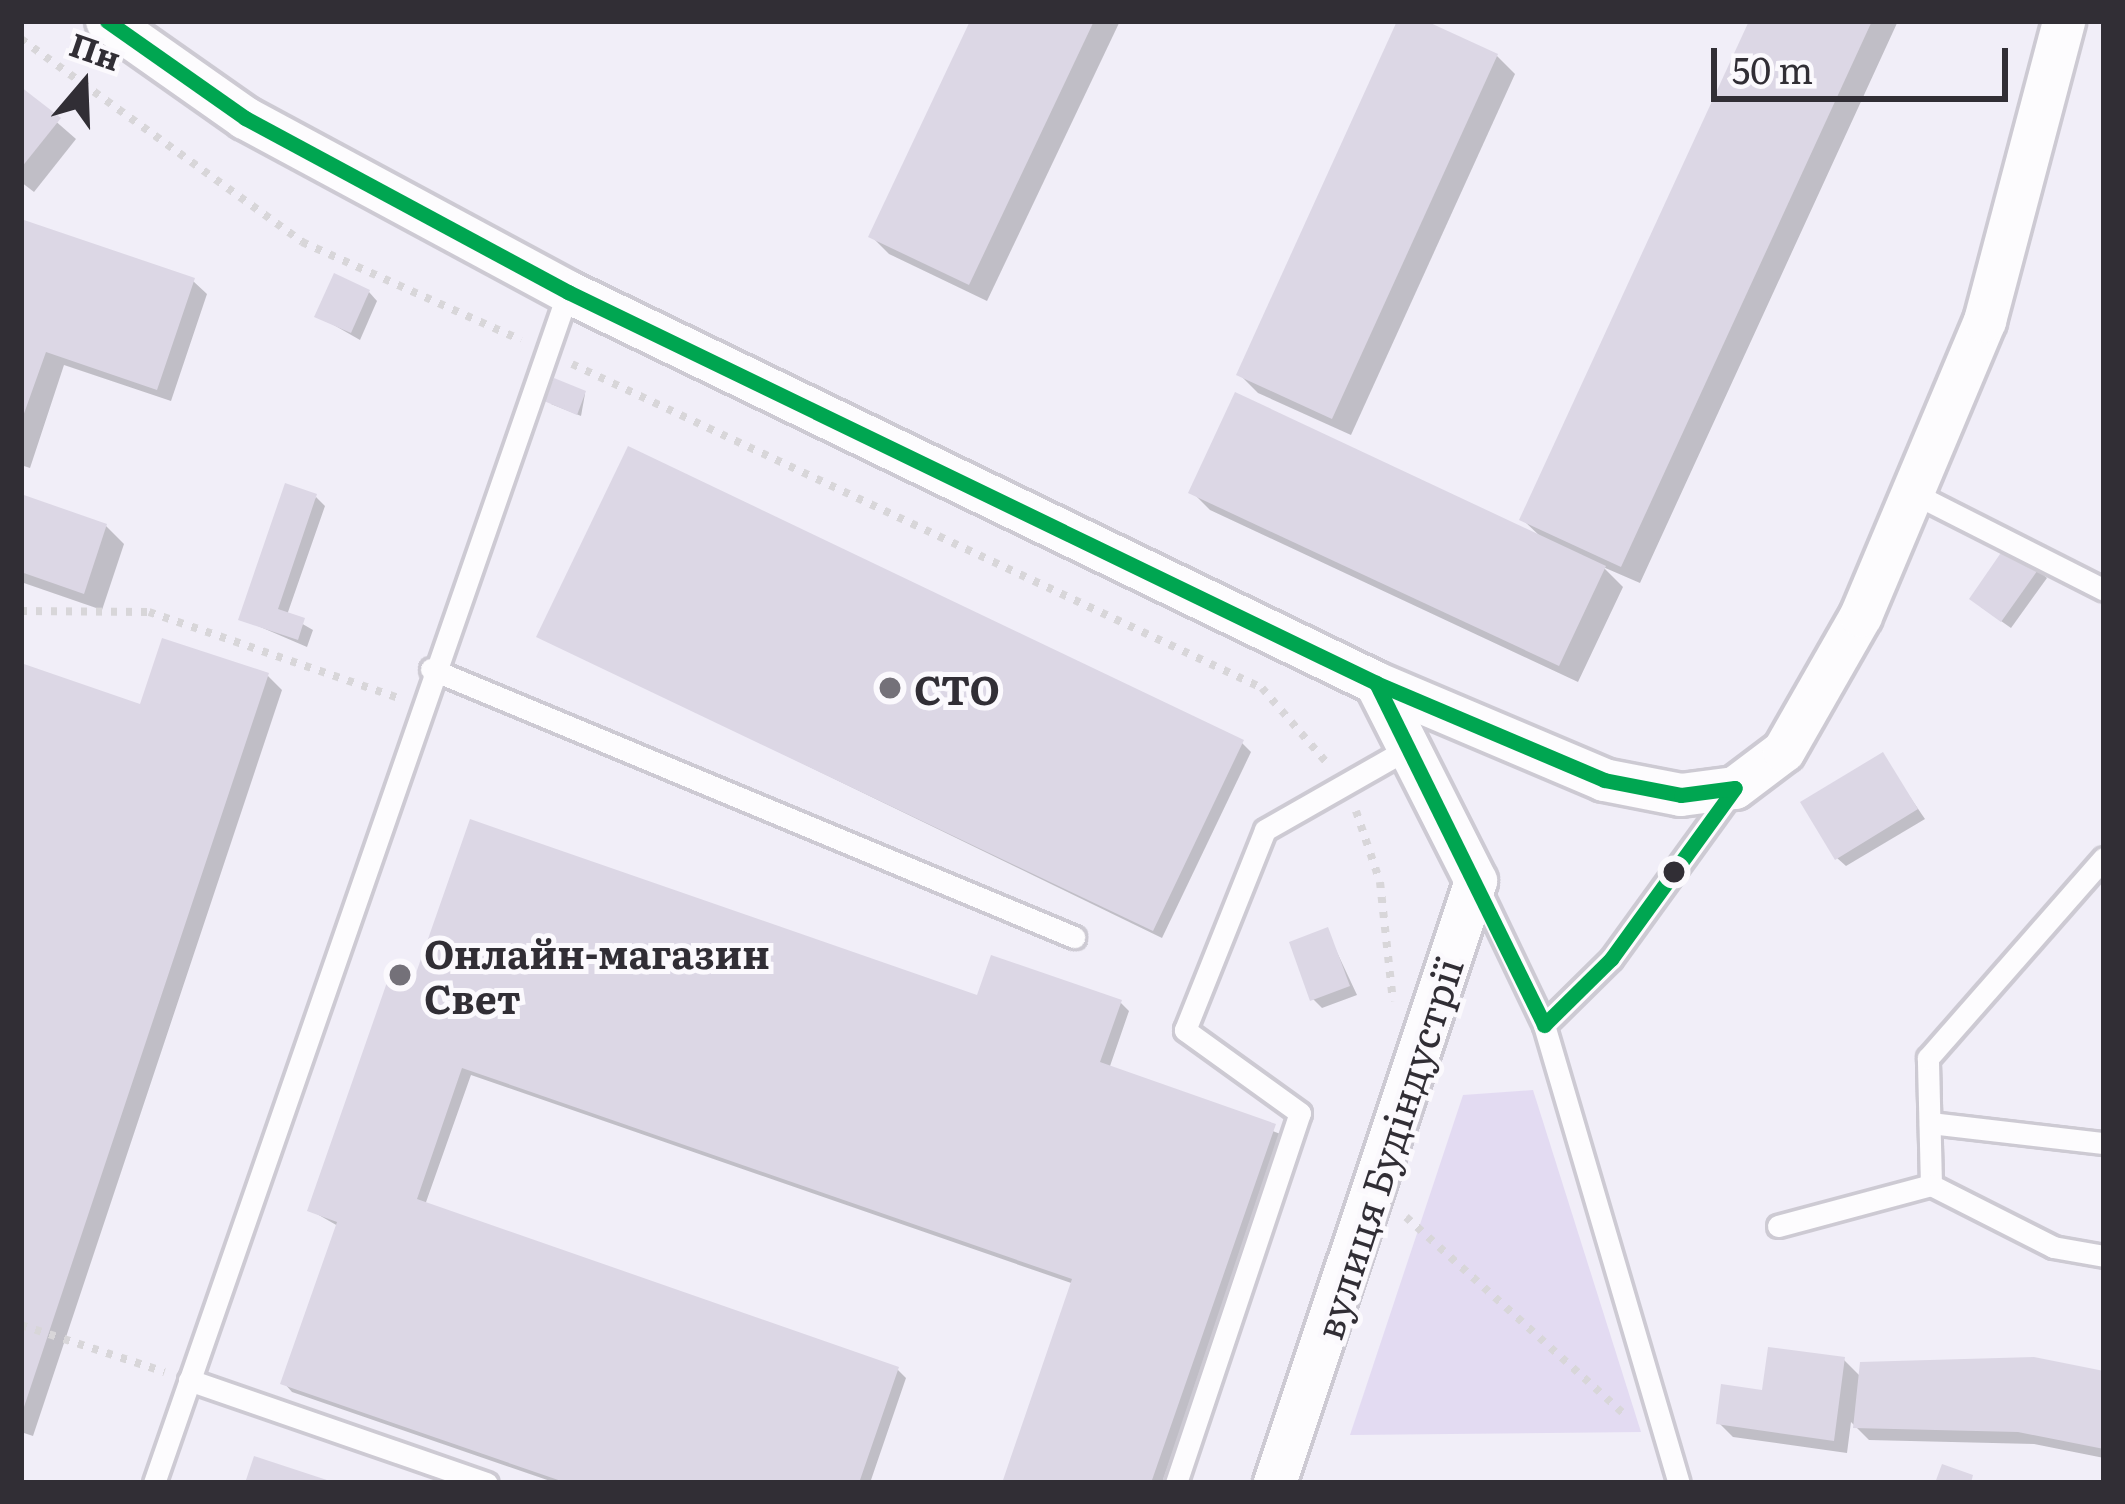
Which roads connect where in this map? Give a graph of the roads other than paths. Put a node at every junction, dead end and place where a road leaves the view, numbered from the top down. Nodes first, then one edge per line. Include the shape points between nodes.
1 (107, 21) edge
2 (2064, 21) edge
3 (568, 292) junction
4 (1915, 494) junction
5 (2104, 590) edge
6 (431, 669) junction
7 (1376, 683) junction
8 (1409, 748) junction
9 (1735, 788) junction
10 (2104, 858) edge
11 (1476, 881) junction
12 (1074, 937) dead end
13 (1544, 1024) junction
14 (1930, 1123) junction
15 (2104, 1143) edge
16 (1931, 1185) junction
17 (1778, 1226) dead end
18 (2104, 1256) edge
19 (189, 1380) junction
20 (154, 1483) edge
21 (488, 1483) edge
22 (1176, 1483) edge
23 (1276, 1483) edge
24 (1679, 1483) edge

1 - 3 street via 245,118
2 - 4 street via 1985,321
3 - 6 lane
3 - 7 street
4 - 5 lane
4 - 9 street via 1861,616 1793,736
6 - 12 lane
6 - 19 lane
7 - 8 street
7 - 9 street via 1604,780 1681,795
8 - 11 street
8 - 22 lane via 1265,830 1185,1030 1300,1113
9 - 13 lane via 1611,958
10 - 14 lane via 1928,1058
11 - 13 lane
11 - 23 street, вулиця Будіндустрії
13 - 24 lane
14 - 15 lane
14 - 16 lane
16 - 17 lane
16 - 18 lane via 2053,1247
19 - 20 lane
19 - 21 lane

